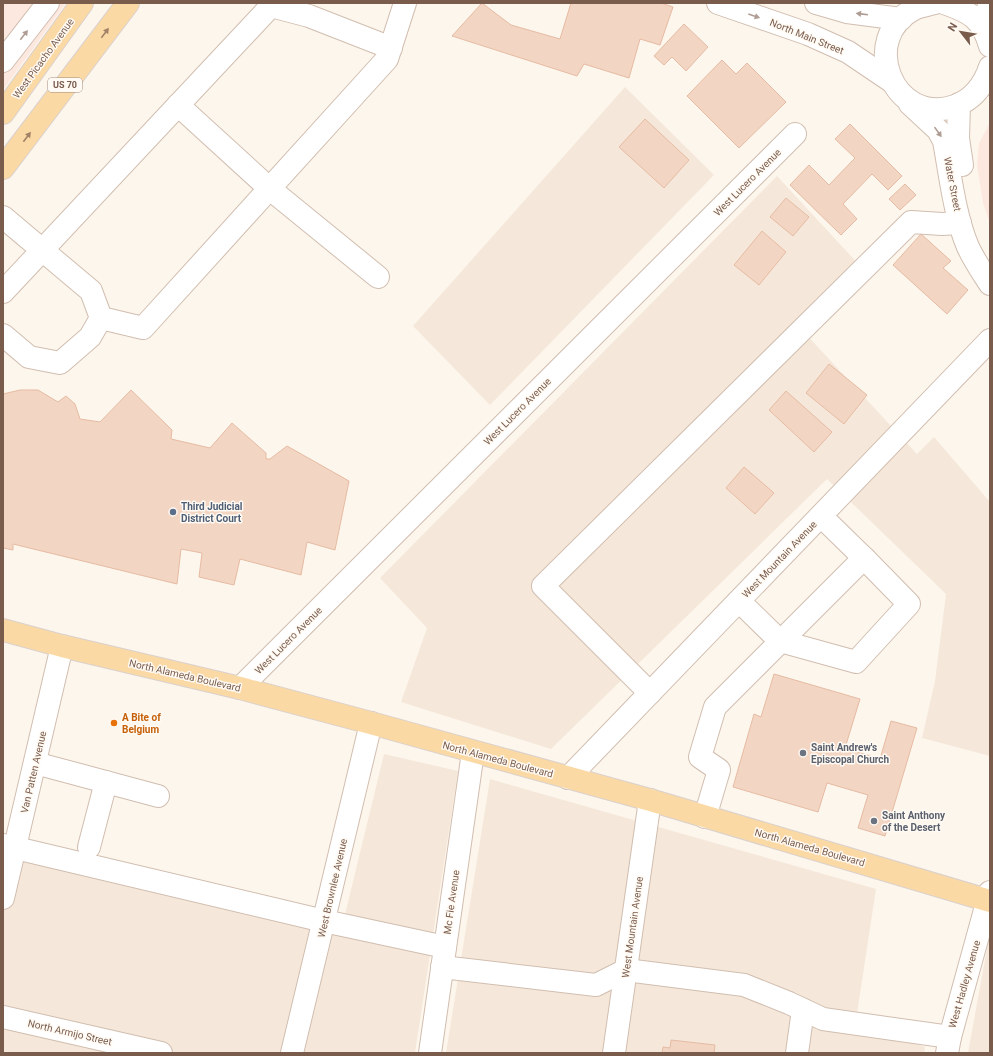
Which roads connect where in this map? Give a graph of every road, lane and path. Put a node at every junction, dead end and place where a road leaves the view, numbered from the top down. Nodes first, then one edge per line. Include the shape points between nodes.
1 (82, 3) edge
2 (128, 3) edge
3 (405, 3) edge
4 (718, 3) edge
5 (816, 3) edge
6 (935, 3) edge
7 (944, 3) edge
8 (43, 5) edge
9 (990, 5) edge
10 (901, 19) junction
11 (66, 25) junction
12 (988, 37) edge
13 (391, 48) junction
14 (3, 61) edge
15 (990, 67) edge
16 (896, 88) junction
17 (971, 101) edge
18 (178, 105) junction
19 (3, 113) edge
20 (795, 134) dead end
21 (3, 168) edge
22 (270, 189) junction
23 (3, 217) edge
24 (960, 223) junction
25 (41, 250) junction
26 (990, 263) edge
27 (378, 277) dead end
28 (990, 284) edge
29 (3, 292) edge
30 (101, 318) junction
31 (3, 335) edge
32 (990, 340) edge
33 (820, 516) junction
34 (864, 558) junction
35 (739, 601) junction
36 (3, 630) edge
37 (780, 641) junction
38 (62, 646) junction
39 (240, 688) junction
40 (650, 693) junction
41 (371, 723) junction
42 (473, 752) junction
43 (35, 763) junction
44 (568, 778) junction
45 (106, 782) junction
46 (158, 796) dead end
47 (650, 800) junction
48 (705, 817) junction
49 (9, 846) edge
50 (89, 847) dead end
51 (3, 898) edge
52 (989, 898) edge
53 (324, 921) junction
54 (444, 957) junction
55 (626, 970) junction
56 (803, 1010) junction
57 (3, 1017) edge
58 (948, 1045) edge
59 (161, 1053) edge
60 (292, 1053) edge
61 (430, 1053) edge
62 (614, 1053) edge
63 (797, 1053) edge

1 - 11 main road, West Picacho Avenue
21 -> 2 main road, US 70
3 - 13 street
4 -> 16 street, North Main Street via 808,34 848,52
10 -> 5 street via 847,12
6 - 10 street via 914,9
7 - 12 street via 963,9 976,20
8 - 11 street
14 -> 8 street
9 - 12 street via 987,11
10 - 16 street via 891,33 886,49 886,65
11 - 19 main road, West Picacho Avenue
13 - 18 street via 309,16 271,6
13 - 22 street via 387,59
15 - 17 street via 986,80
16 - 17 street via 915,104 931,109 947,109
16 -> 24 street, Water Street via 938,130 944,141
17 - 26 street, Water Street via 958,138 970,213
18 - 22 street
18 - 25 street
20 - 39 street, West Lucero Avenue
22 - 27 street
22 - 30 street via 143,328
23 - 25 street
24 - 28 street, Water Street via 978,267
24 - 40 street via 911,222 543,586
25 - 29 street
25 - 30 street via 91,291
30 - 31 street via 90,337 60,363 29,357
32 - 33 street, West Mountain Avenue
33 - 34 street
33 - 35 street, West Mountain Avenue
34 - 37 street
34 - 37 street via 909,604 856,662
35 - 37 street
35 - 40 street, West Mountain Avenue
36 - 38 main road, North Alameda Boulevard
37 - 48 street via 716,707 700,757 719,770
38 - 39 main road, North Alameda Boulevard
38 - 43 street, Van Patten Avenue
39 - 41 main road, North Alameda Boulevard
40 - 44 street, West Mountain Avenue
41 - 42 main road, North Alameda Boulevard
41 - 53 street, West Brownlee Avenue
42 - 44 main road, North Alameda Boulevard
42 - 54 street, Mc Fie Avenue
43 - 45 street
43 - 49 street, Van Patten Avenue
44 - 47 main road, North Alameda Boulevard
45 - 46 street
45 - 50 street
47 - 48 main road, North Alameda Boulevard
47 - 55 street, West Mountain Avenue
48 - 52 main road, North Alameda Boulevard
49 - 51 street, Van Patten Avenue
49 - 53 street
52 - 58 street, West Hadley Avenue
53 - 54 street
53 - 60 street, West Brownlee Avenue
54 - 55 street via 596,985
54 - 61 street, Mc Fie Avenue
55 - 56 street via 744,986
55 - 62 street, West Mountain Avenue
56 - 58 street via 823,1019
56 - 63 street
57 - 59 street, North Armijo Street

